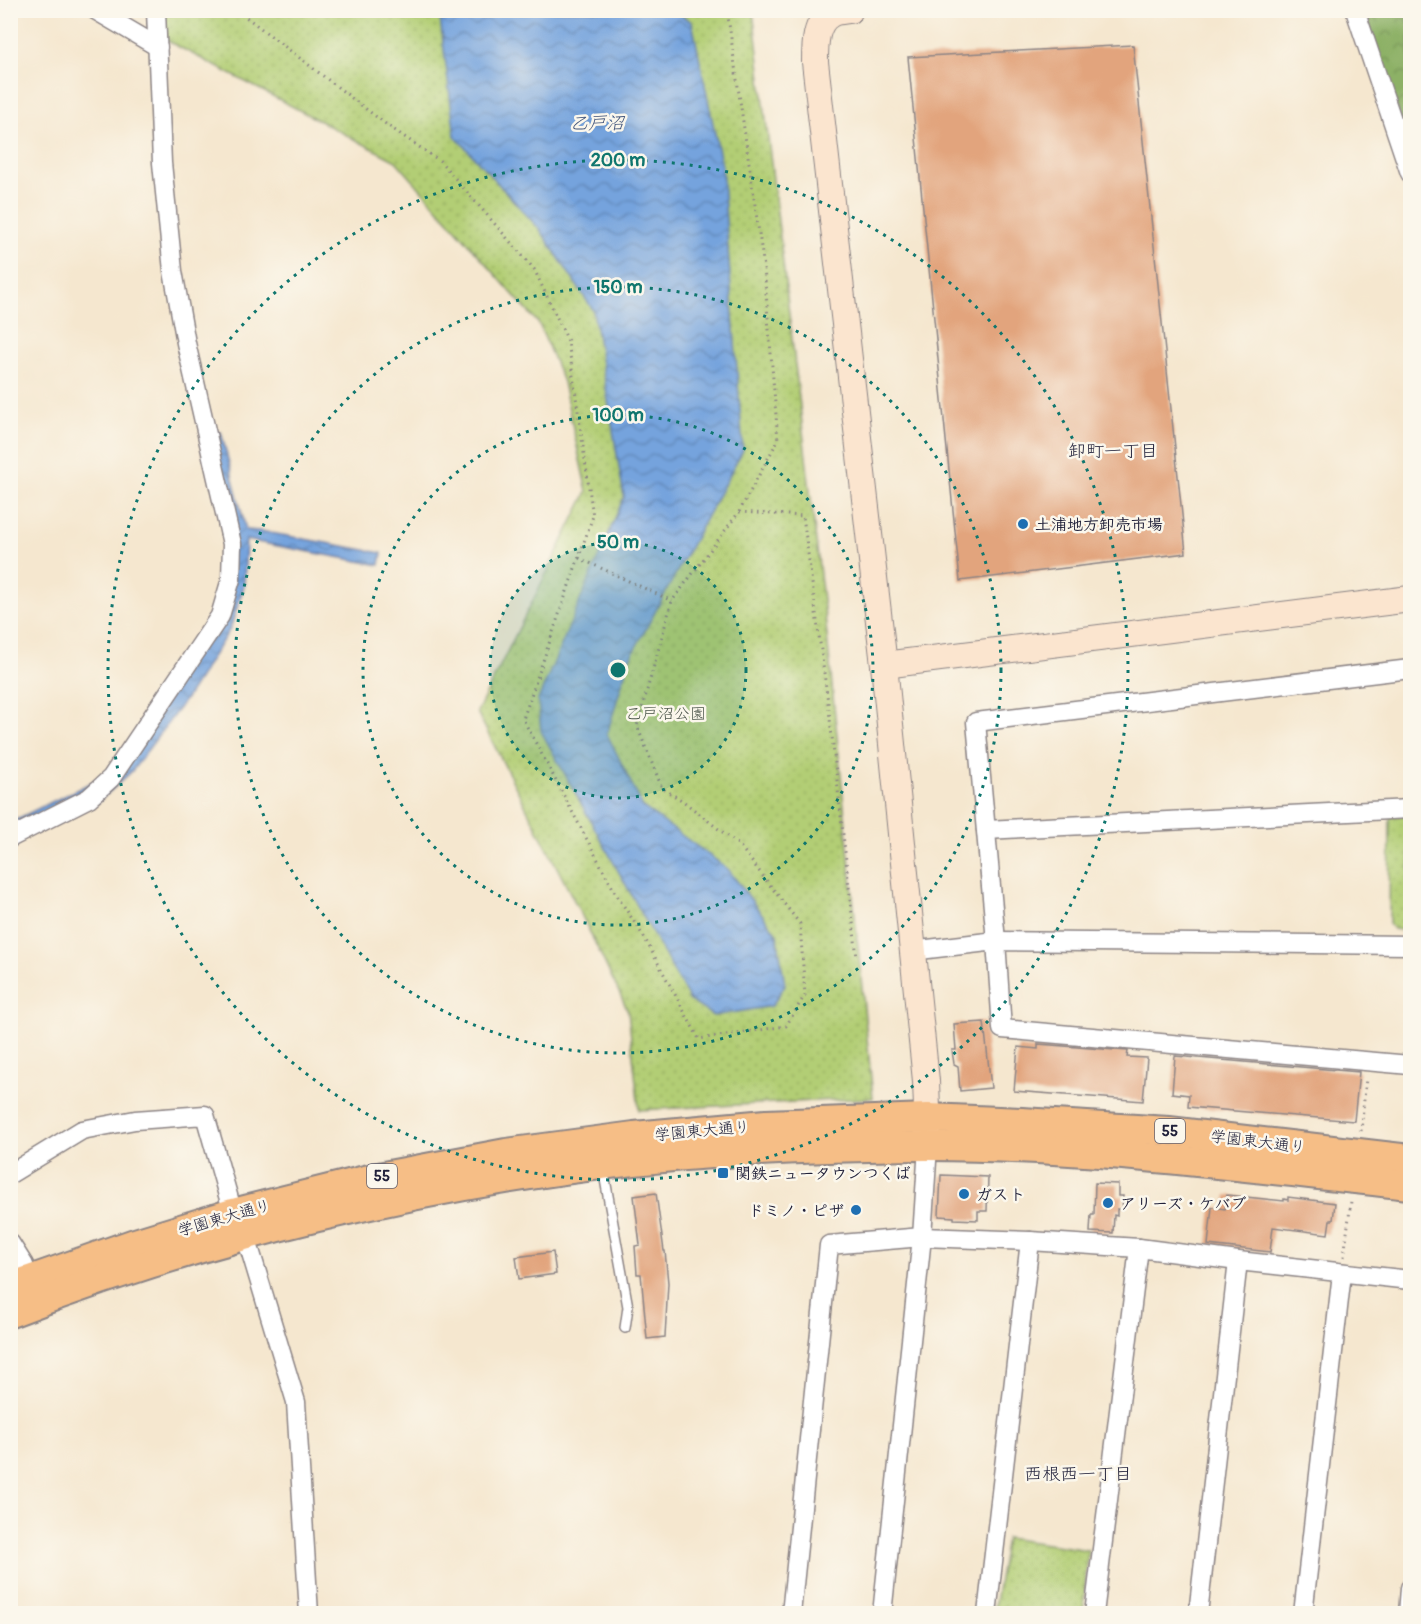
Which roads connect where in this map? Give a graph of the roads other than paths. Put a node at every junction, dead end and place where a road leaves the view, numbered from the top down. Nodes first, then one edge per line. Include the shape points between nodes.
1 (95, 10) edge
2 (156, 10) edge
3 (850, 10) edge
4 (1355, 10) edge
5 (158, 47) junction
6 (1410, 173) edge
7 (1410, 600) edge
8 (884, 666) junction
9 (1410, 669) edge
10 (1410, 808) edge
11 (986, 830) junction
12 (10, 838) edge
13 (996, 940) junction
14 (1410, 945) edge
15 (911, 951) junction
16 (1410, 1065) edge
17 (928, 1118) junction
18 (928, 1146) junction
19 (1410, 1159) edge
20 (603, 1166) junction
21 (10, 1174) edge
22 (1410, 1185) edge
23 (239, 1224) junction
24 (922, 1236) junction
25 (1030, 1241) junction
26 (10, 1243) edge
27 (1139, 1248) junction
28 (1238, 1261) junction
29 (1342, 1273) junction
30 (17, 1276) edge
31 (1410, 1280) edge
32 (10, 1313) edge
33 (625, 1328) dead end
34 (1410, 1588) edge
35 (309, 1614) edge
36 (790, 1614) edge
37 (882, 1614) edge
38 (987, 1614) edge
39 (1094, 1614) edge
40 (1197, 1614) edge
41 (1303, 1614) edge
42 (1407, 1614) edge

1 - 5 street
2 - 5 street
3 - 8 street via 832,13 821,21 815,62
4 - 6 street
5 - 12 street via 162,163 173,272 232,544 231,579 220,616 111,778 89,798
7 - 8 street
8 - 15 street
9 - 11 street via 975,722
10 - 11 street
11 - 13 street
13 - 14 street
13 - 15 street
13 - 16 street via 1002,1029
15 - 17 street
17 - 18 street
17 - 19 main road, 学園東大通り / 55 via 1169,1131
17 - 23 main road, 学園東大通り / 55 via 755,1125 506,1153 373,1178
18 - 20 main road, 学園東大通り / 55 via 764,1150
18 - 22 main road, 学園東大通り / 55 via 1162,1158
18 - 24 street
20 - 23 main road, 学園東大通り / 55
20 - 33 lane via 628,1307
21 - 23 street via 82,1130 135,1120 205,1115
23 - 30 main road, 学園東大通り / 55 via 132,1244
23 - 32 main road, 学園東大通り / 55 via 175,1256
23 - 35 street via 296,1401
24 - 25 street
24 - 36 street via 829,1245
24 - 37 street
25 - 27 street
25 - 38 street
26 - 30 street
27 - 28 street
27 - 39 street
28 - 29 street
28 - 40 street
29 - 31 street
29 - 41 street
34 - 42 street

